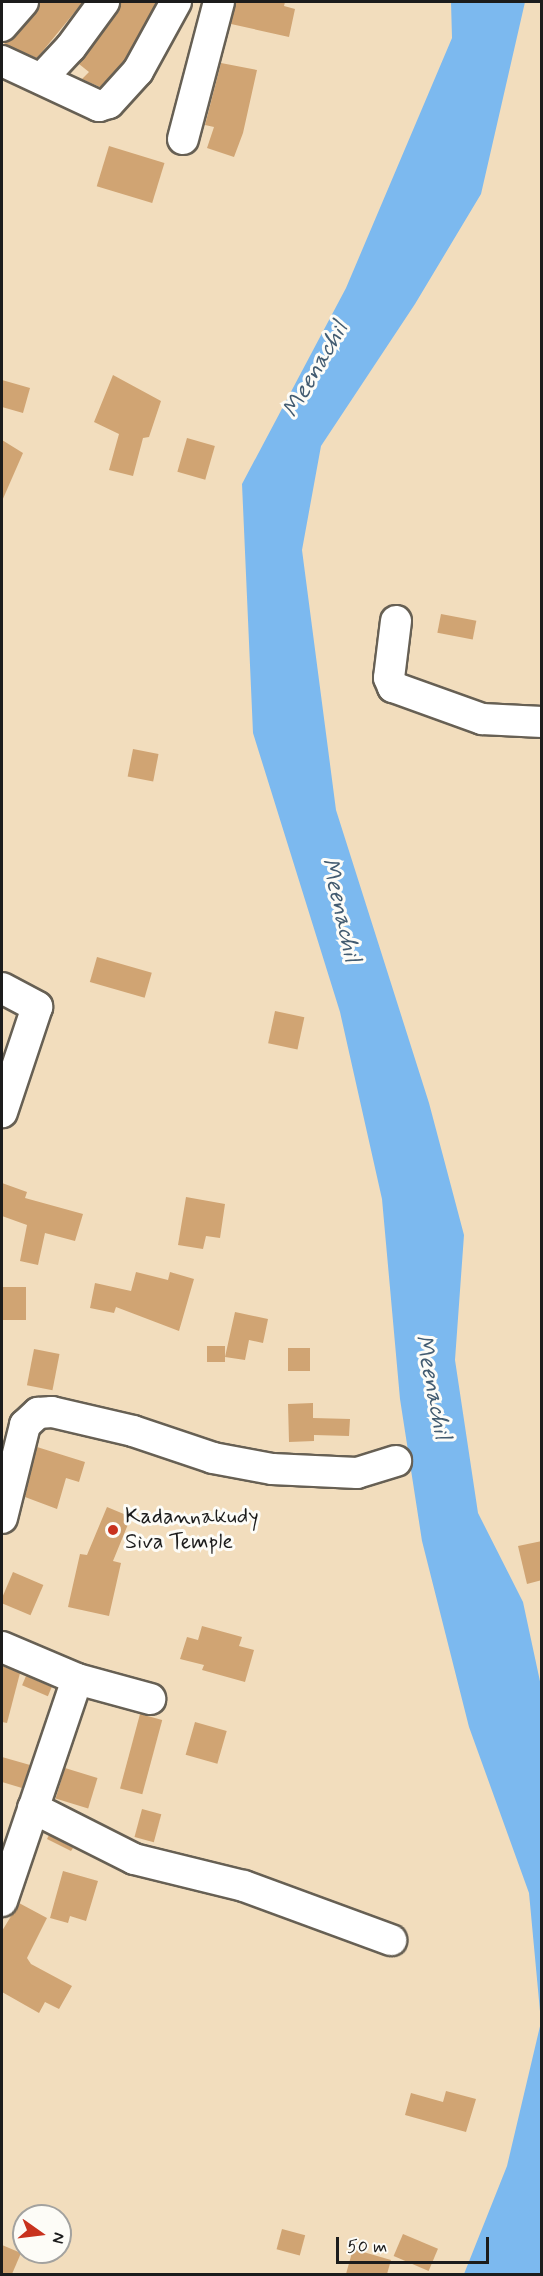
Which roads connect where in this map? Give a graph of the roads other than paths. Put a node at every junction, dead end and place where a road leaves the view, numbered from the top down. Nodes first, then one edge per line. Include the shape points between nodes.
1 (23, 2) edge
2 (104, 2) edge
3 (176, 2) edge
4 (219, 2) edge
5 (2, 26) edge
6 (2, 61) edge
7 (42, 78) junction
8 (183, 139) dead end
9 (396, 621) dead end
10 (542, 722) edge
11 (2, 988) edge
12 (2, 1113) edge
13 (396, 1461) dead end
14 (4, 1500) edge
15 (2, 1647) edge
16 (77, 1679) junction
17 (150, 1699) dead end
18 (33, 1808) junction
19 (2, 1902) edge
20 (391, 1940) dead end

1 - 5 street
2 - 7 street
3 - 7 street via 138,70 109,103 99,106
4 - 8 street
6 - 7 street
9 - 10 street via 389,678 393,687 482,719
11 - 12 street via 37,1007
13 - 14 street via 357,1473 283,1470 213,1458 133,1431 52,1412 38,1413 25,1425
15 - 16 street
16 - 17 street
16 - 18 street
18 - 19 street
18 - 20 street via 134,1859 243,1886

